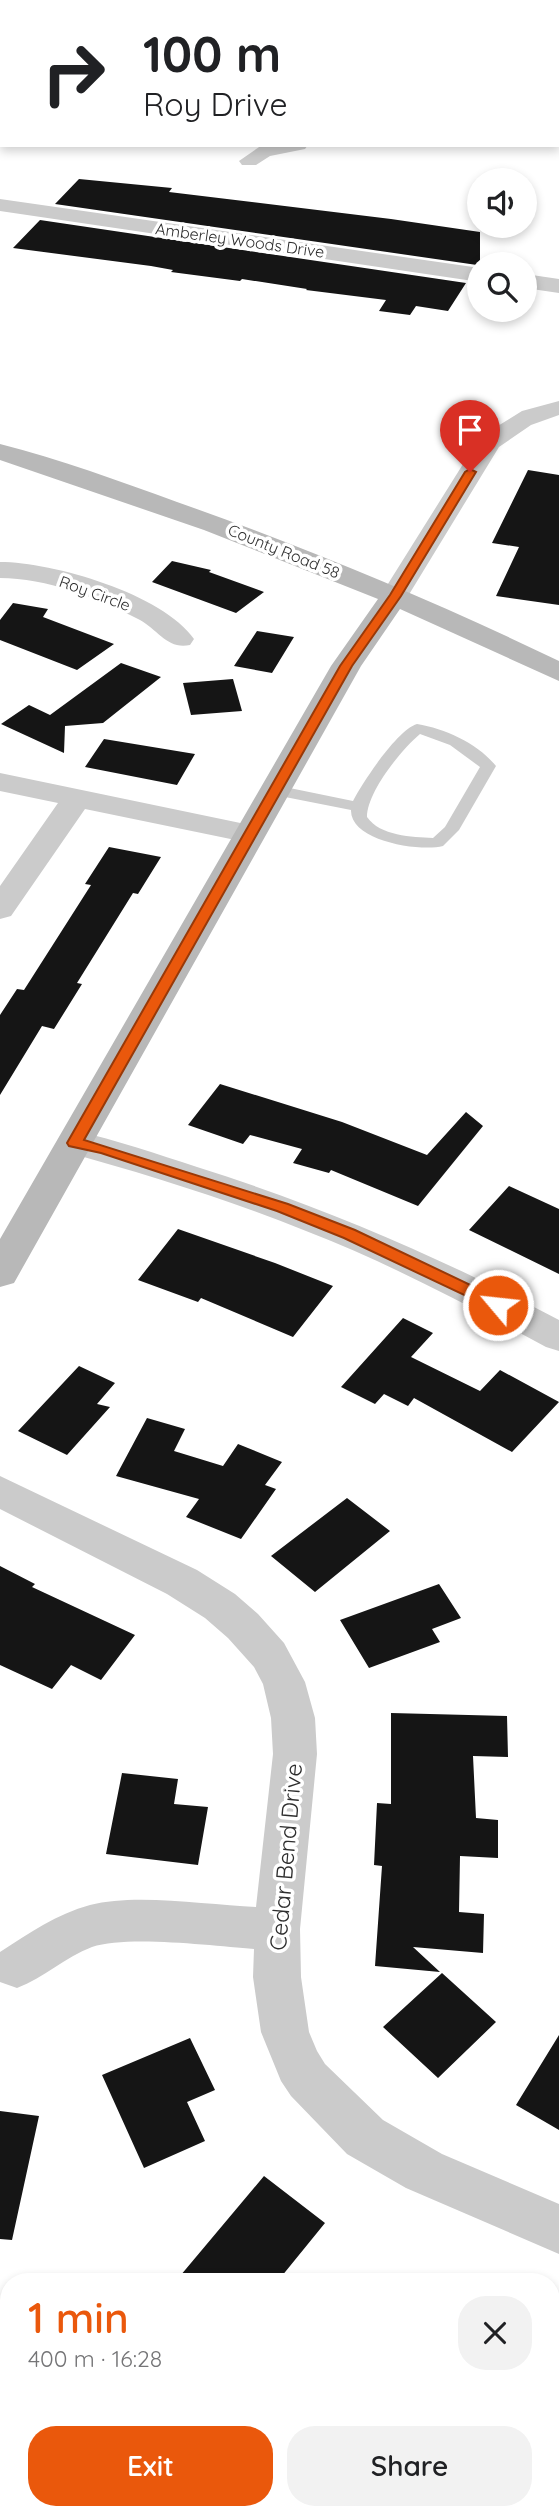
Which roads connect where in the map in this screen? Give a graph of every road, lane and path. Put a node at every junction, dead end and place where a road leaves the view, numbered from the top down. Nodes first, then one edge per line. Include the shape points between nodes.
1 (287, 147) edge
2 (249, 161) dead end
3 (0, 205) edge
4 (467, 273) edge
5 (537, 283) edge
6 (559, 286) edge
7 (559, 408) edge
8 (0, 452) edge
9 (0, 570) edge
10 (395, 596) junction
11 (180, 639) dead end
12 (559, 672) edge
13 (0, 782) edge
14 (275, 790) junction
15 (77, 799) junction
16 (358, 807) junction
17 (250, 834) junction
18 (0, 909) edge
19 (75, 1143) junction
20 (0, 1273) edge
21 (559, 1337) edge
22 (0, 1491) edge
23 (277, 1929) junction
24 (17, 1966) dead end
25 (559, 2229) edge

1 - 2 street via 264,151
3 - 4 street, Amberley Woods Drive
5 - 6 street
7 - 10 street via 505,429 489,442
8 - 10 street, County Road 58 via 221,526
9 - 11 street, Roy Circle via 44,574 136,608 160,620
10 - 12 street, County Road 58
10 - 14 street via 346,666
13 - 15 street
14 - 16 lane
14 - 17 street
15 - 17 street
15 - 18 street
16 - 16 lane via 366,827 414,843 437,843 451,831 488,766 446,737 417,729
17 - 19 street
19 - 20 street
19 - 21 street via 283,1207 458,1284
22 - 23 street, Cedar Bend Drive via 182,1582 220,1606 269,1655 284,1682 295,1754
23 - 24 street via 125,1921 91,1926
23 - 25 street, Cedar Bend Drive via 277,1977 285,2032 308,2080 365,2137 424,2171

